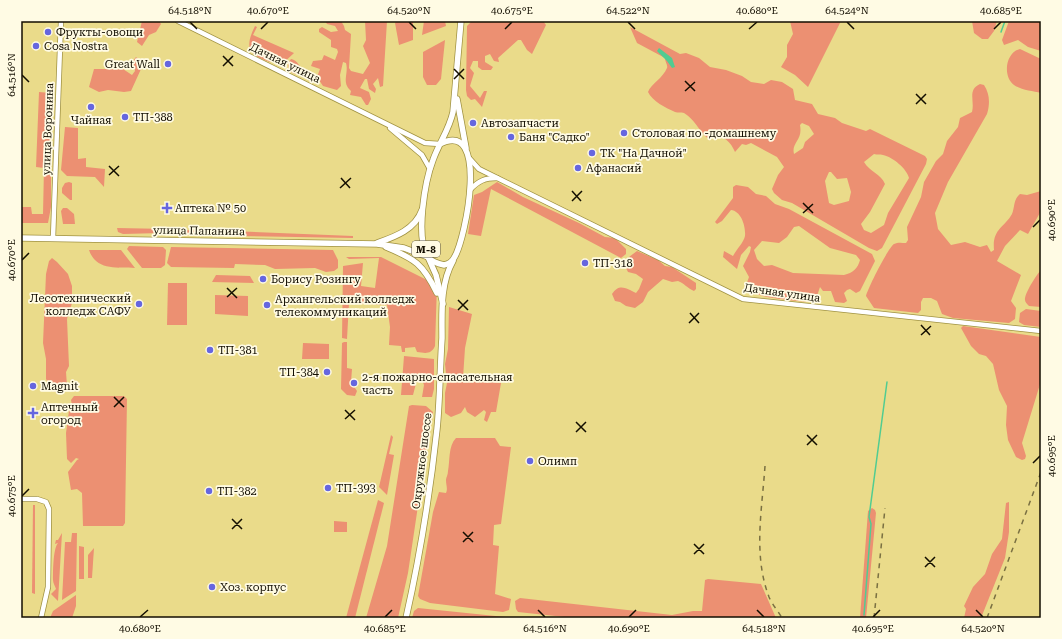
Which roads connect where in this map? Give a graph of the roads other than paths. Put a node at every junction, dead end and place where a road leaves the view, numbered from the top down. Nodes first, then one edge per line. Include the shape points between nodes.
1 (61, 21) edge
2 (178, 21) edge
3 (461, 21) edge
4 (456, 93) junction
5 (383, 122) junction
6 (440, 144) junction
7 (466, 148) junction
8 (470, 159) junction
9 (430, 170) junction
10 (498, 178) junction
11 (470, 190) junction
12 (423, 205) junction
13 (21, 238) edge
14 (53, 238) junction
15 (377, 244) junction
16 (428, 257) junction
17 (454, 259) junction
18 (443, 304) junction
19 (1041, 331) edge
20 (21, 498) edge
21 (41, 618) edge
22 (406, 618) edge

1 - 14 street, улица Воронина
2 - 5 street, Дачная улица
3 - 4 main road, Окружное шоссе / М-8
4 - 6 main road, Окружное шоссе / М-8 via 450,125
4 - 7 main road, Окружное шоссе / М-8
5 - 6 street, Дачная улица via 425,143
5 - 9 street, Дачная улица via 422,154
6 - 7 main road via 451,139
6 - 9 main road, Окружное шоссе / М-8
7 - 8 main road, Окружное шоссе / М-8
8 - 10 street, Дачная улица via 479,169
8 - 11 main road, Окружное шоссе / М-8
9 - 12 main road, Окружное шоссе / М-8
10 - 11 street via 486,178
10 - 19 street, Дачная улица via 743,299
11 - 17 main road, Окружное шоссе / М-8 via 464,226
12 - 15 main road, улица Папанина / М-8 via 417,220 404,232
12 - 16 main road, Окружное шоссе / М-8 via 423,238
13 - 14 main road, улица Папанина
14 - 15 main road, улица Папанина / М-8
15 - 16 main road, улица Папанина / М-8 via 404,248
15 - 18 main road, улица Папанина / М-8 via 408,256 421,266 429,275
16 - 17 main road, М-8 via 444,265
16 - 18 main road, Окружное шоссе via 436,275
17 - 18 main road, Окружное шоссе via 446,276
18 - 22 main road, Окружное шоссе via 437,428 422,538
20 - 21 street via 46,502 49,509 47,599

